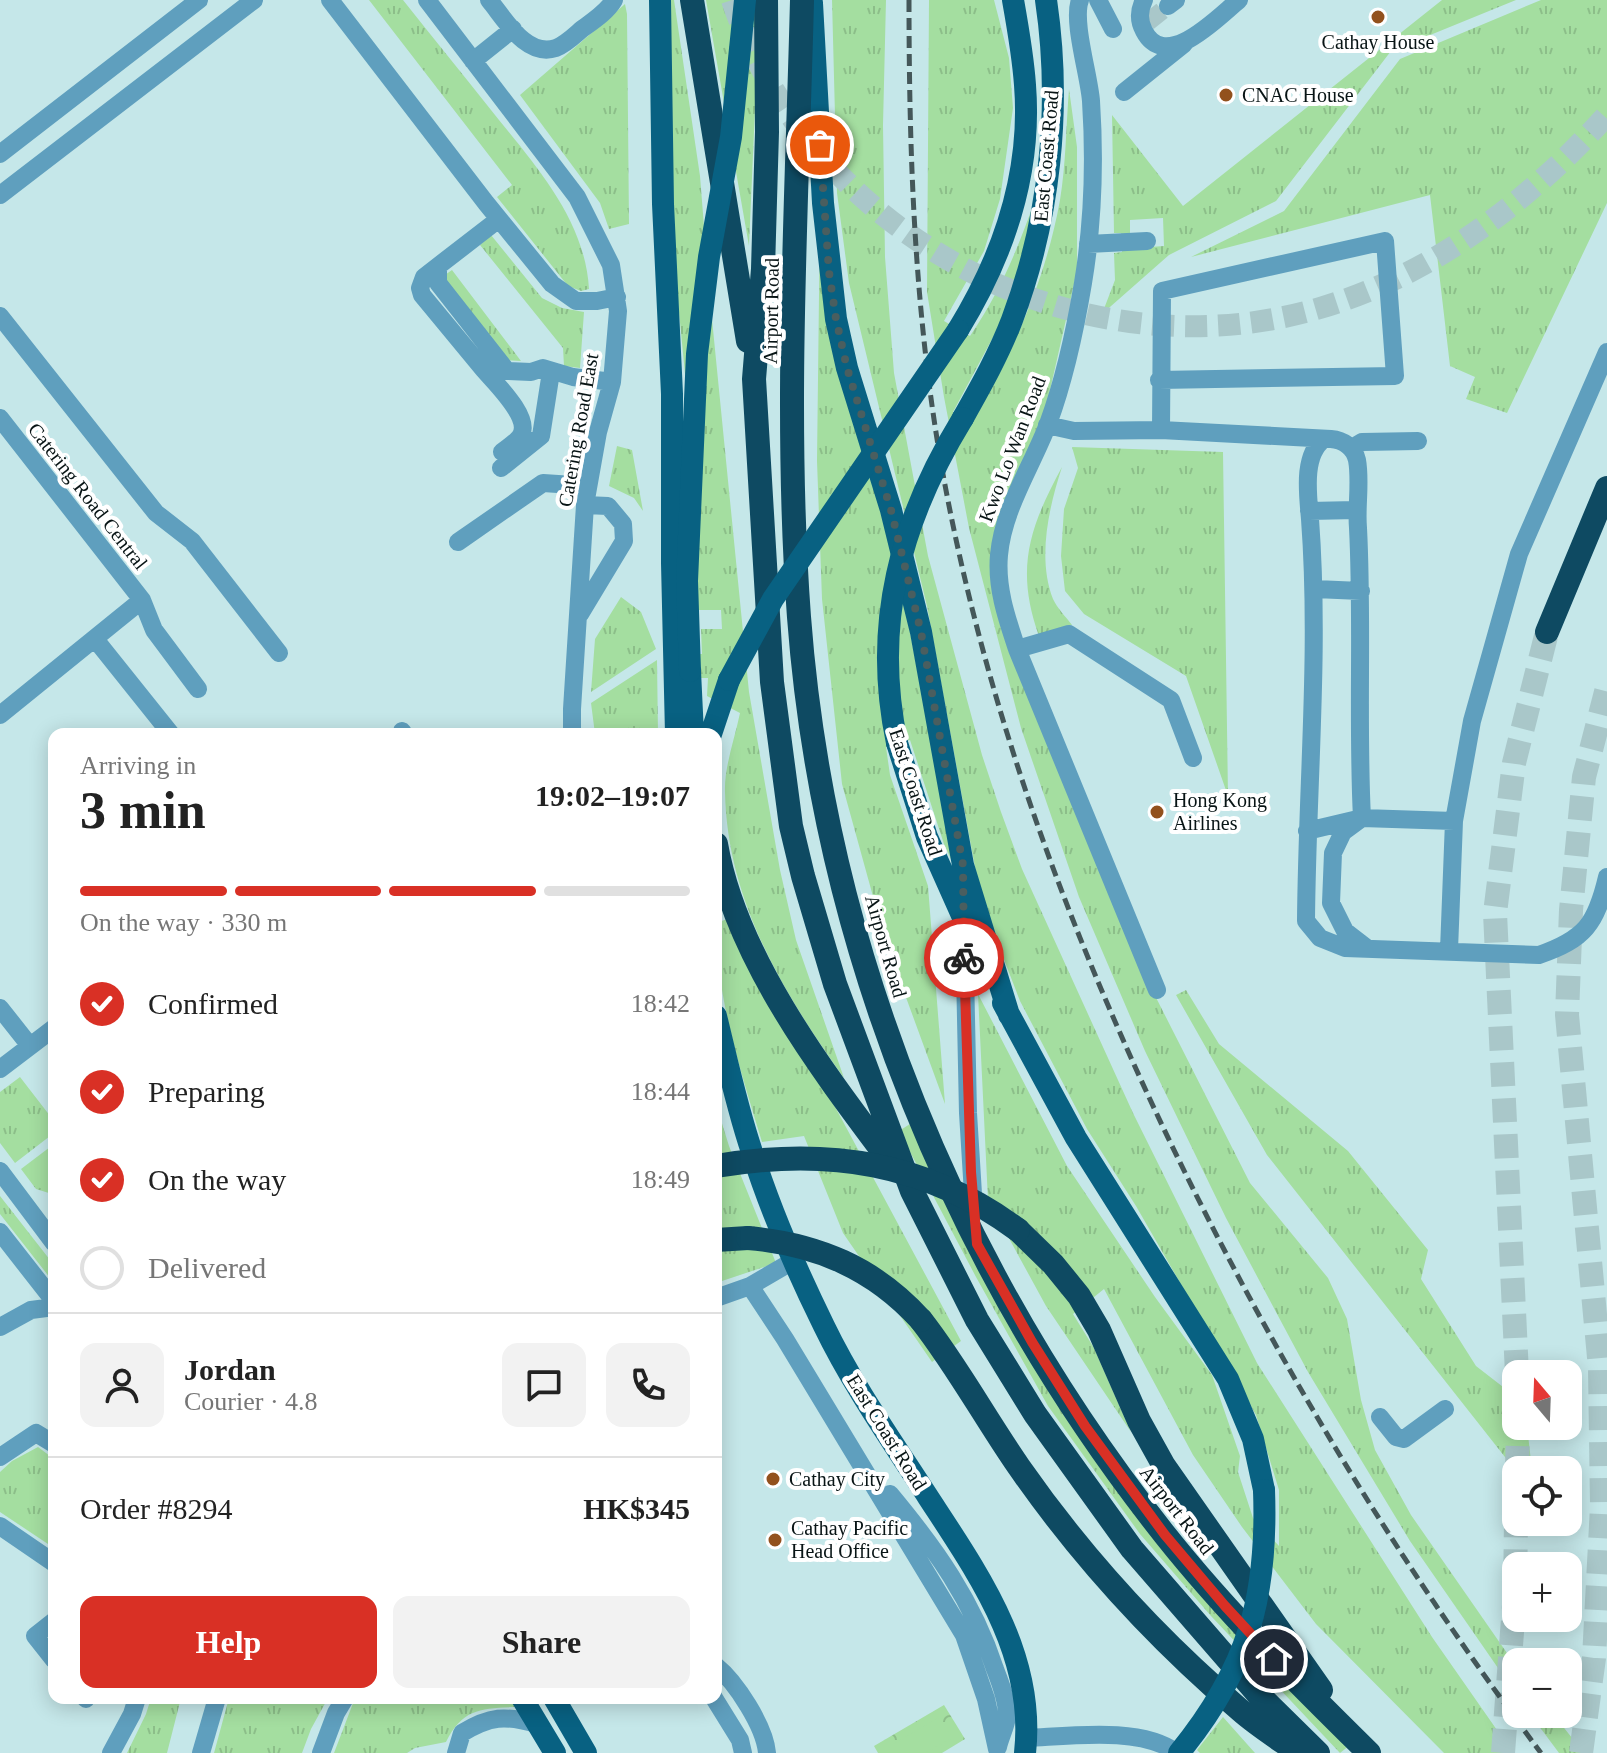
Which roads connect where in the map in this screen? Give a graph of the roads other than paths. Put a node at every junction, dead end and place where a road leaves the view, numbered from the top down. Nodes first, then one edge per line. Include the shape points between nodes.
1 (199, 0) edge
2 (254, 0) edge
3 (330, 0) edge
4 (427, 0) edge
5 (489, 0) edge
6 (614, 0) edge
7 (660, 0) edge
8 (692, 0) edge
9 (745, 0) edge
10 (766, 0) edge
11 (802, 0) edge
12 (811, 0) edge
13 (1013, 0) edge
14 (1046, 0) edge
15 (1080, 0) edge
16 (1098, 0) edge
17 (1144, 0) edge
18 (1239, 0) edge
19 (513, 29) junction
20 (1113, 29) dead end
21 (1185, 43) junction
22 (473, 61) junction
23 (1124, 92) dead end
24 (0, 154) edge
25 (0, 195) edge
26 (499, 219) junction
27 (1147, 241) dead end
28 (1088, 244) junction
29 (438, 267) junction
30 (617, 297) junction
31 (0, 316) edge
32 (1607, 352) edge
33 (484, 370) junction
34 (547, 370) junction
35 (507, 371) junction
36 (754, 379) junction
37 (1159, 380) junction
38 (612, 382) junction
39 (0, 418) edge
40 (1047, 425) junction
41 (1161, 430) junction
42 (1324, 439) junction
43 (1418, 441) dead end
44 (1354, 452) junction
45 (588, 486) junction
46 (1604, 499) edge
47 (585, 505) junction
48 (1356, 510) junction
49 (1309, 511) junction
50 (458, 542) dead end
51 (1315, 589) junction
52 (1361, 591) junction
53 (142, 600) junction
54 (578, 617) junction
55 (1547, 632) tunnel mouth
56 (95, 639) junction
57 (1017, 649) junction
58 (279, 653) dead end
59 (198, 689) dead end
60 (0, 715) edge
61 (166, 728) edge
62 (572, 728) edge
63 (676, 728) edge
64 (693, 728) edge
65 (713, 728) edge
66 (1193, 758) dead end
67 (1362, 818) junction
68 (1454, 821) junction
69 (1307, 831) junction
70 (963, 865) junction
71 (722, 866) edge
72 (1607, 877) edge
73 (964, 920) junction
74 (1367, 948) junction
75 (1449, 950) junction
76 (1157, 990) dead end
77 (0, 1008) edge
78 (1009, 1015) junction
79 (48, 1032) edge
80 (722, 1039) edge
81 (30, 1046) junction
82 (0, 1069) edge
83 (722, 1165) edge
84 (0, 1171) edge
85 (912, 1191) junction
86 (0, 1232) edge
87 (48, 1232) edge
88 (722, 1240) edge
89 (977, 1244) junction
90 (793, 1261) junction
91 (31, 1272) junction
92 (750, 1286) junction
93 (48, 1296) edge
94 (722, 1296) edge
95 (48, 1305) edge
96 (4, 1324) edge
97 (1445, 1409) dead end
98 (1380, 1417) dead end
99 (48, 1440) edge
100 (0, 1457) edge
101 (857, 1458) junction
102 (936, 1509) junction
103 (914, 1524) junction
104 (4, 1534) edge
105 (48, 1560) edge
106 (48, 1626) edge
107 (48, 1652) edge
108 (722, 1673) edge
109 (135, 1704) edge
110 (213, 1704) edge
111 (341, 1704) edge
112 (525, 1704) edge
113 (561, 1704) edge
114 (718, 1704) edge
115 (537, 1724) junction
116 (1026, 1746) edge
117 (1364, 1747) edge
118 (996, 1751) edge
119 (111, 1753) edge
120 (201, 1753) edge
121 (321, 1753) edge
122 (448, 1753) edge
123 (456, 1753) edge
124 (555, 1753) edge
125 (586, 1753) edge
126 (743, 1753) edge
127 (767, 1753) edge
128 (1178, 1753) edge
129 (1299, 1753) edge
130 (1318, 1753) edge

1 - 24 street
2 - 25 street
3 - 26 street
4 - 22 street, Catering Road East
5 - 19 street
6 - 19 street via 553,49 533,47
7 - 63 main road
8 - 36 highway
9 - 64 main road, bridge via 731,137 697,354 687,581
10 - 36 highway, Airport Road via 767,132
11 - 89 highway, Airport Road via 793,469 799,621 813,734 832,839 873,992 921,1122
12 - 70 main road via 836,319 921,632
13 - 65 main road, East Coast Road, bridge via 1026,89 1024,143 1010,221 996,263 958,330 773,599 729,680
14 - 73 main road, East Coast Road, bridge via 1053,114 1039,231 1012,322 920,499 899,562 886,651 897,743 927,837
15 - 28 street, Kwo Lo Wan Road via 1076,17 1091,105
16 - 20 street
17 - 21 street via 1140,20 1149,39 1167,47
18 - 21 street
19 - 22 street
21 - 23 street
22 - 30 street, Catering Road East via 577,197 611,265
26 - 29 street
26 - 30 street via 565,295 576,301
27 - 28 street
28 - 40 street, Kwo Lo Wan Road via 1074,333
29 - 33 street via 424,277 422,295
29 - 35 street via 438,283
30 - 38 street, Catering Road East
31 - 58 street via 156,513 192,541
32 - 68 street via 1519,554 1472,721
33 - 34 street via 524,426 497,464 541,436
33 - 35 street
34 - 35 street
34 - 38 street
36 - 85 highway, Airport Road via 772,682 791,826 835,984
37 - 37 street via 1162,291 1385,241 1395,376
37 - 41 street
38 - 45 street, Catering Road East
39 - 53 street, Catering Road Central
40 - 41 street via 1074,431
40 - 57 street, Kwo Lo Wan Road via 1006,522 999,553 1002,601
41 - 42 street
42 - 44 street via 1338,439
42 - 49 street via 1310,457
43 - 44 street via 1362,442
44 - 48 street
45 - 47 street, Catering Road East
45 - 50 street via 543,483
46 - 55 highway
47 - 54 street, Catering Road East
47 - 54 street via 608,506 623,524 624,541
48 - 49 street
48 - 52 street
49 - 51 street
51 - 52 street
51 - 69 street
52 - 67 street
53 - 56 street
53 - 59 street, Catering Road Central via 154,630
54 - 62 street, Catering Road East
56 - 60 street
56 - 61 street
57 - 66 street via 1069,634 1171,700
57 - 76 street, Kwo Lo Wan Road
67 - 68 street
67 - 69 street
67 - 74 street via 1343,832 1333,853 1331,903 1345,931
68 - 75 street
69 - 74 street via 1306,921 1320,938 1345,948
70 - 73 street
70 - 78 main road
71 - 85 highway via 733,906 762,969 827,1077
72 - 75 street via 1588,928 1560,948 1539,955
73 - 78 main road, East Coast Road
73 - 89 street
74 - 75 street
77 - 81 street
78 - 128 main road, East Coast Road, bridge via 1084,1151 1228,1379 1253,1439 1264,1490 1263,1572 1253,1620 1225,1689
79 - 81 street
80 - 90 main road, East Coast Road via 751,1149
81 - 82 street
83 - 117 highway, bridge via 786,1158 901,1170 949,1187 1018,1230 1079,1296 1164,1466
84 - 87 street
85 - 130 highway, Airport Road via 977,1320 1132,1549 1257,1693
86 - 91 street
88 - 129 highway, bridge via 796,1244 848,1262 884,1285 921,1320 1019,1468 1100,1570 1241,1712
89 - 117 highway, Airport Road via 1063,1394 1155,1523 1234,1615
90 - 92 street
90 - 102 main road, East Coast Road via 849,1373
91 - 93 street
91 - 96 street via 24,1301
92 - 94 street
92 - 101 street
95 - 96 street
97 - 98 street via 1404,1439
99 - 100 street via 36,1433
101 - 103 street
101 - 118 street via 964,1635 986,1699
102 - 103 street
102 - 116 main road, East Coast Road via 995,1601 1015,1652
103 - 118 street via 962,1591 985,1638 1007,1716
104 - 105 street
106 - 107 street via 35,1636
108 - 127 street via 749,1707
109 - 119 street
110 - 120 street
111 - 121 street
112 - 115 main road
113 - 125 main road
114 - 126 street
115 - 123 street via 498,1717 480,1722 462,1733
115 - 124 main road
116 - 128 street via 1094,1735 1161,1743
122 - 123 street

